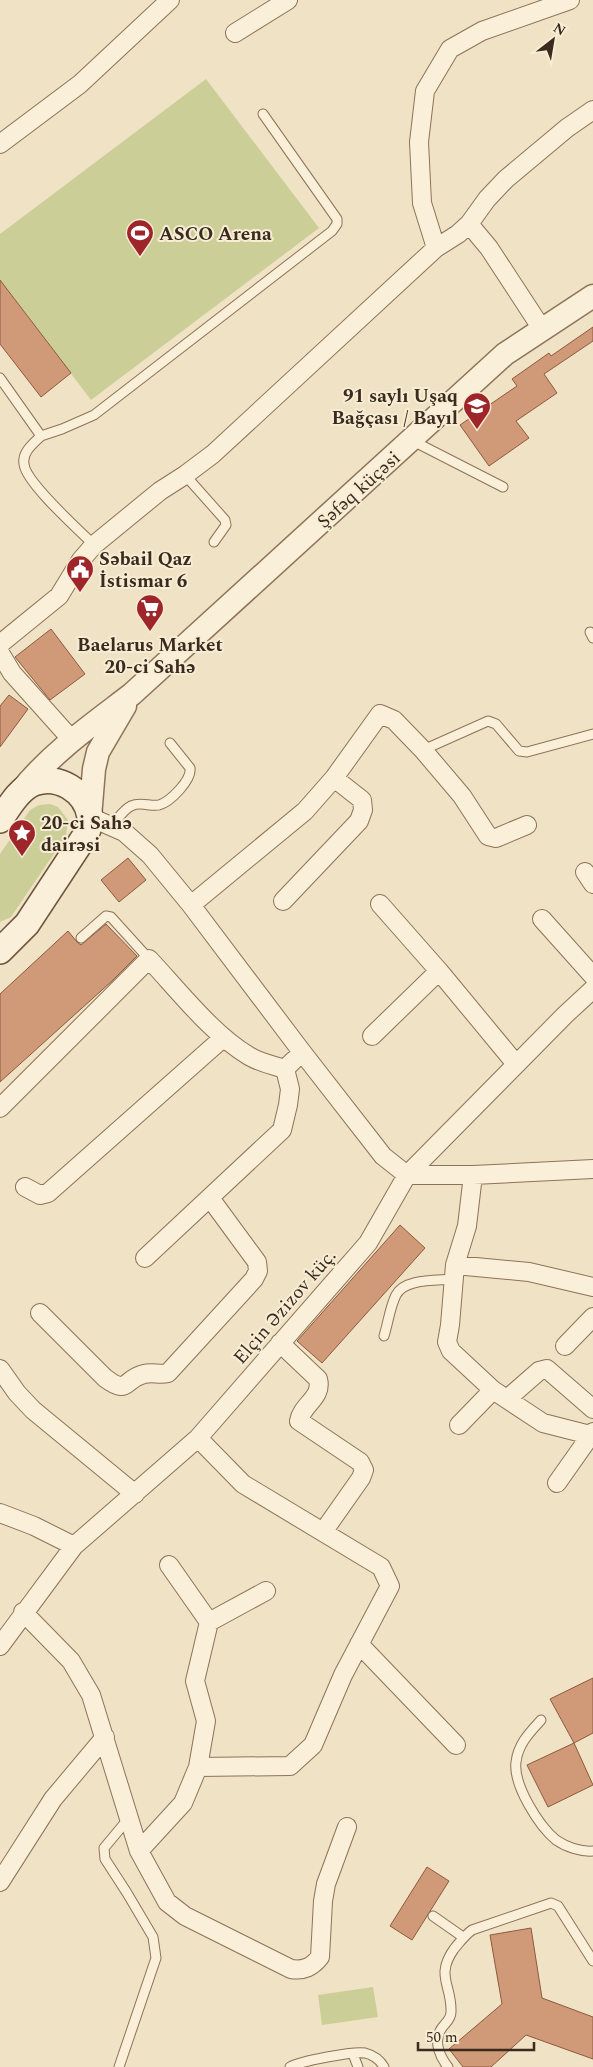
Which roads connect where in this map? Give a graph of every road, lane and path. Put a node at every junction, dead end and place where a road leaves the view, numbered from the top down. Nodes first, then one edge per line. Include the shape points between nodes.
1 (170, 0) edge
2 (288, 0) edge
3 (570, 0) edge
4 (235, 33) dead end
5 (593, 110) edge
6 (263, 114) dead end
7 (0, 144) edge
8 (469, 224) junction
9 (436, 248) junction
10 (593, 296) edge
11 (542, 329) junction
12 (0, 378) edge
13 (41, 436) junction
14 (411, 440) junction
15 (186, 475) junction
16 (503, 487) dead end
17 (214, 542) dead end
18 (94, 545) junction
19 (0, 644) edge
20 (0, 653) edge
21 (6, 677) edge
22 (132, 694) junction
23 (593, 734) edge
24 (72, 740) junction
25 (170, 743) dead end
26 (423, 750) junction
27 (334, 778) junction
28 (6, 808) edge
29 (101, 821) junction
30 (528, 825) dead end
31 (283, 901) dead end
32 (380, 904) dead end
33 (191, 905) junction
34 (542, 919) dead end
35 (10, 938) edge
36 (81, 938) dead end
37 (0, 951) edge
38 (149, 959) junction
39 (439, 971) junction
40 (593, 976) edge
41 (593, 989) edge
42 (372, 1036) dead end
43 (223, 1038) junction
44 (302, 1052) junction
45 (516, 1064) junction
46 (285, 1069) junction
47 (0, 1108) edge
48 (593, 1169) edge
49 (406, 1175) junction
50 (473, 1175) junction
51 (25, 1187) dead end
52 (210, 1198) junction
53 (145, 1258) dead end
54 (454, 1272) junction
55 (593, 1287) edge
56 (40, 1313) dead end
57 (593, 1318) edge
58 (384, 1336) dead end
59 (280, 1343) junction
60 (565, 1346) dead end
61 (0, 1369) edge
62 (500, 1394) junction
63 (593, 1409) edge
64 (460, 1425) dead end
65 (592, 1434) edge
66 (198, 1438) junction
67 (557, 1483) dead end
68 (135, 1494) junction
69 (0, 1513) edge
70 (323, 1532) junction
71 (74, 1546) junction
72 (169, 1565) dead end
73 (266, 1591) dead end
74 (23, 1612) junction
75 (209, 1622) junction
76 (359, 1644) junction
77 (0, 1646) edge
78 (541, 1720) dead end
79 (105, 1737) junction
80 (456, 1745) dead end
81 (198, 1767) junction
82 (130, 1818) junction
83 (347, 1827) dead end
84 (139, 1851) junction
85 (593, 1852) edge
86 (0, 1882) edge
87 (433, 1916) dead end
88 (463, 1936) junction
89 (593, 1961) edge
90 (353, 2054) junction
91 (119, 2067) edge
92 (290, 2067) edge
93 (358, 2067) edge
94 (384, 2067) edge
95 (448, 2067) edge

1 - 7 street via 80,84
2 - 4 street
3 - 9 street via 482,31 450,49 426,91 419,142 422,203
5 - 8 street via 506,179
6 - 13 lane via 337,219 337,224 94,415
8 - 9 street
8 - 11 street via 489,248
9 - 15 street via 213,454
10 - 11 street, Şəfəq küçəsi
11 - 14 street, Şəfəq küçəsi via 504,354
12 - 13 lane
13 - 18 lane via 28,448 24,466 60,512
14 - 16 lane
14 - 22 street, Şəfəq küçəsi
15 - 17 lane via 225,520 226,525
15 - 18 street via 160,491
18 - 19 street via 58,596
20 - 21 street
21 - 24 street
22 - 24 street
22 - 29 street via 98,752 94,769
23 - 26 lane via 527,752 519,751 496,724 488,721
24 - 28 street via 44,765
25 - 29 lane via 190,768 188,780 161,804 132,805
26 - 27 street via 394,720 380,714
26 - 30 street via 462,796 488,836 496,838
27 - 31 street via 362,800 359,822
27 - 33 street via 305,811
28 - 29 main road via 33,783 57,781 76,791
29 - 33 street via 137,842
29 - 35 main road via 87,832 27,924
32 - 39 street
33 - 44 street
34 - 40 street
35 - 37 main road
36 - 38 lane via 101,919 111,917
38 - 43 street
38 - 47 street
39 - 42 street
39 - 45 street
41 - 45 street, Elçin Əzizov küç.
43 - 46 street via 249,1056
43 - 51 street via 48,1193 40,1195
44 - 46 street
44 - 49 street via 383,1156
45 - 49 street, Elçin Əzizov küç.
46 - 52 street via 290,1089 282,1130
48 - 50 street
49 - 50 street
49 - 59 street, Elçin Əzizov küç. via 368,1243
50 - 54 street via 467,1226
52 - 53 street
52 - 56 street via 257,1262 258,1271 168,1373 146,1373 123,1386 116,1386
54 - 55 street via 529,1272
54 - 58 lane via 415,1282 397,1293
54 - 62 street via 446,1342 451,1351
57 - 60 street
59 - 66 street, Elçin Əzizov küç.
59 - 70 street via 318,1379 320,1386 299,1421 360,1462 364,1470
61 - 68 street via 16,1393 33,1410
62 - 63 street via 539,1371 547,1370
62 - 64 street
62 - 65 street via 543,1423
65 - 67 street
66 - 68 street, Elçin Əzizov küç.
66 - 70 street via 243,1484
68 - 71 street, Elçin Əzizov küç.
69 - 71 street
70 - 76 street via 381,1567 390,1586
71 - 74 street, Elçin Əzizov küç.
72 - 75 street
73 - 75 street
74 - 77 street, Elçin Əzizov küç.
74 - 79 street via 71,1661 92,1695
75 - 81 street via 195,1681 206,1721
76 - 80 street
76 - 81 street via 342,1675 314,1745 290,1766
78 - 85 lane via 522,1742 515,1763 519,1784 534,1816 556,1840 570,1848
79 - 82 street
79 - 86 street via 53,1799
81 - 84 street via 182,1803
82 - 84 street
82 - 91 lane via 104,1848 105,1859 153,1937 156,1958
83 - 84 street via 326,1884 320,1957 308,1968 300,1970 291,1969 185,1916 167,1902
87 - 88 lane
88 - 89 lane via 472,1930 551,1904 558,1906
88 - 95 lane via 444,1969 451,2013 437,2043
90 - 92 lane
90 - 93 lane
90 - 94 lane via 365,2053 381,2061

